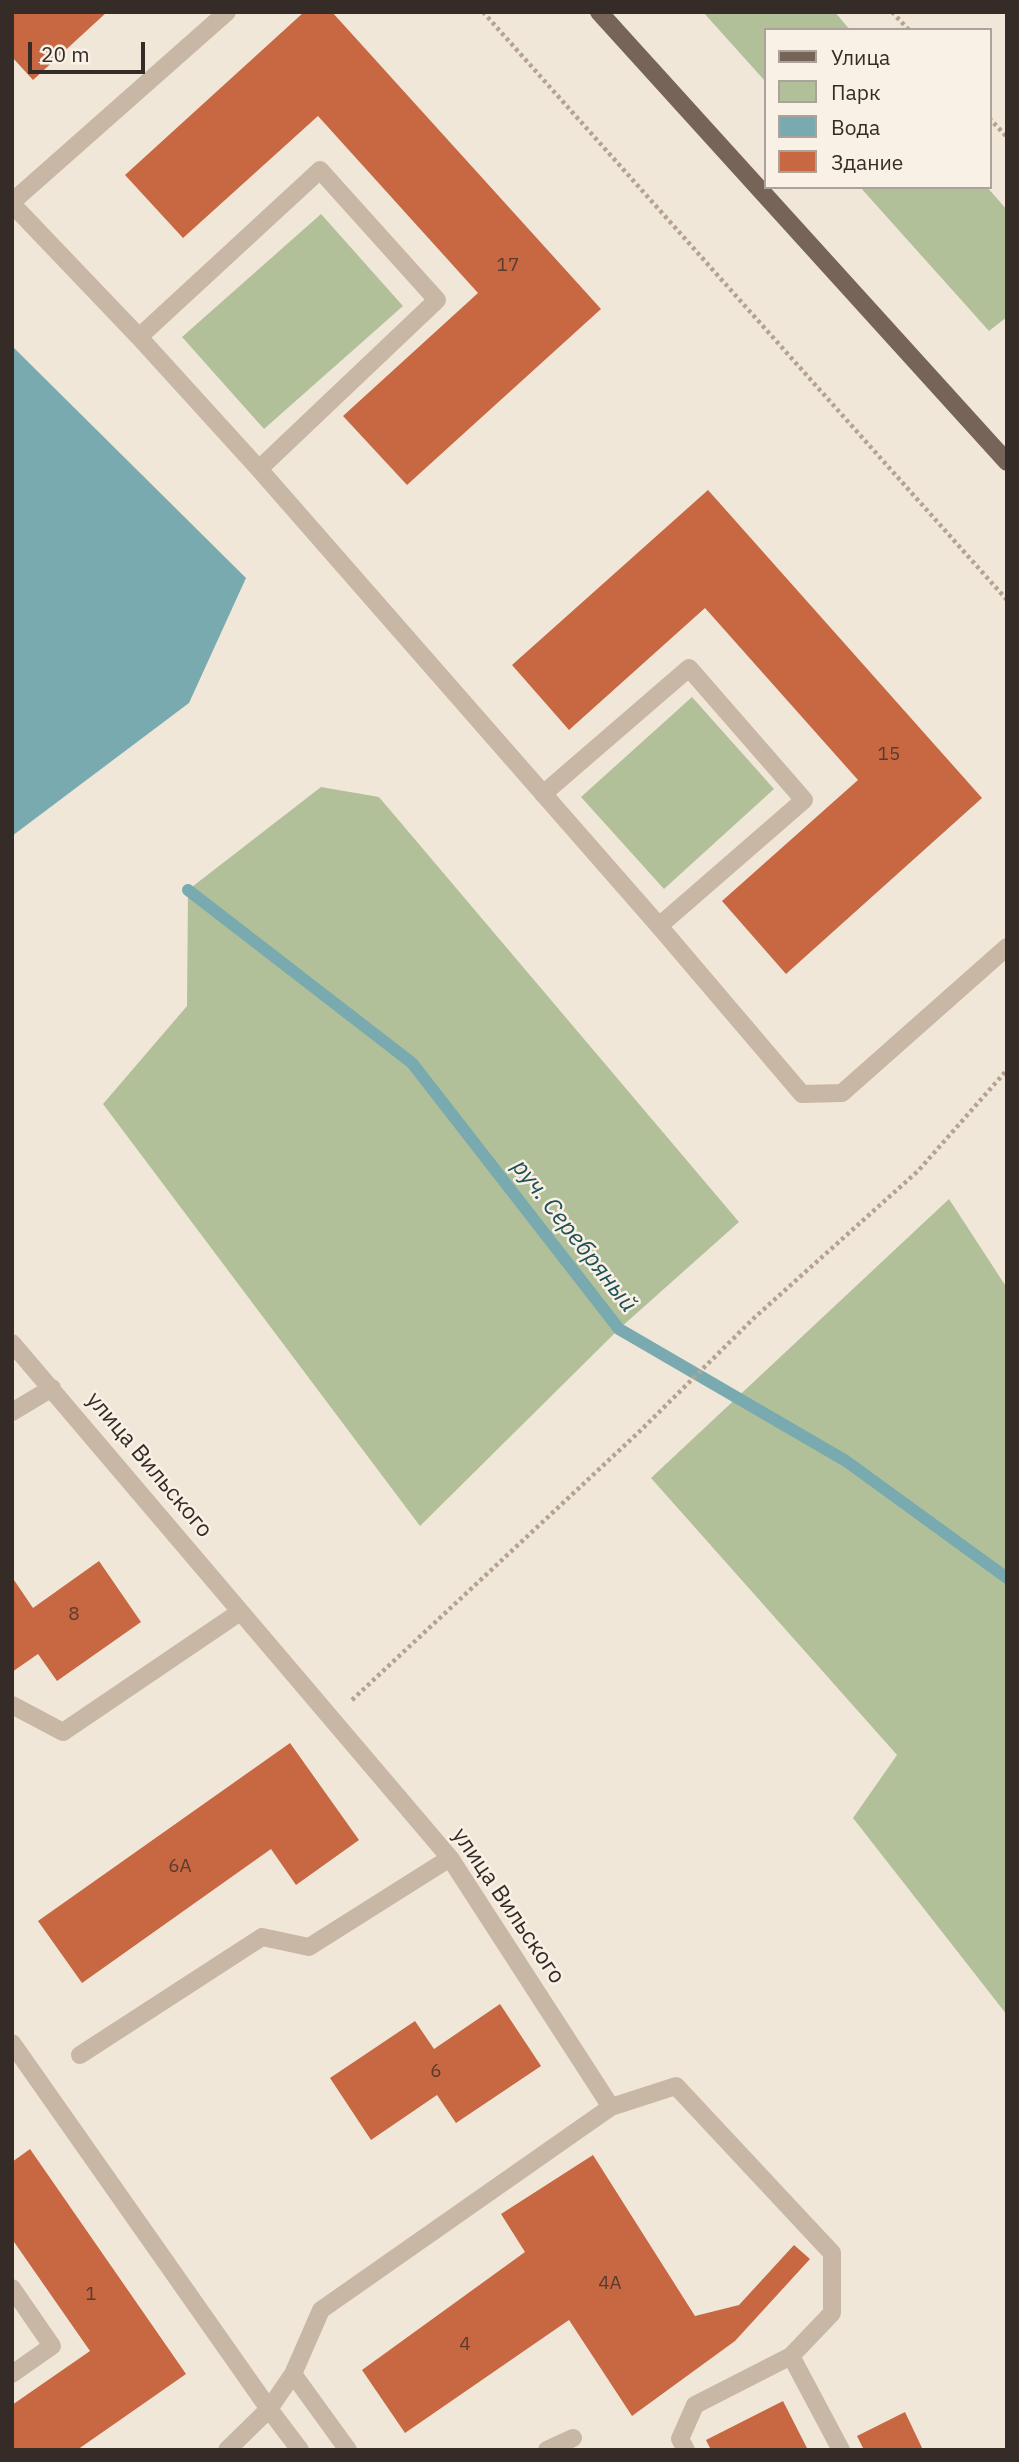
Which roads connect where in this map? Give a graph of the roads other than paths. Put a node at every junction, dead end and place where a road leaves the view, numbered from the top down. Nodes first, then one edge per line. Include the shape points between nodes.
1 (227, 12) edge
2 (599, 12) edge
3 (12, 203) edge
4 (139, 337) junction
5 (1007, 462) edge
6 (259, 469) junction
7 (543, 794) junction
8 (659, 926) junction
9 (1007, 947) edge
10 (12, 1343) edge
11 (52, 1388) junction
12 (12, 1412) edge
13 (240, 1612) junction
14 (12, 1705) edge
15 (450, 1858) junction
16 (12, 2043) edge
17 (80, 2055) dead end
18 (19, 2064) edge
19 (611, 2107) junction
20 (12, 2288) edge
21 (791, 2356) junction
22 (12, 2374) edge
23 (293, 2374) junction
24 (269, 2409) junction
25 (573, 2438) dead end
26 (227, 2450) edge
27 (300, 2450) edge
28 (348, 2450) edge
29 (547, 2450) edge
30 (686, 2450) edge
31 (841, 2450) edge

1 - 3 street
2 - 5 main road
3 - 4 street
4 - 6 street
4 - 6 street via 320,170 437,300
6 - 7 street
7 - 8 street
7 - 8 street via 690,668 804,800
8 - 9 street via 802,1094 842,1093
10 - 11 street, улица Вильского
11 - 12 street
11 - 13 street, улица Вильского
13 - 14 street via 63,1732
13 - 15 street, улица Вильского
15 - 17 street via 309,1947 262,1937
15 - 19 street, улица Вильского
16 - 18 street
18 - 24 street
19 - 21 street via 676,2086 832,2253 832,2313
19 - 23 street via 320,2310
20 - 22 street via 52,2346
21 - 30 street via 695,2405 680,2439
21 - 31 street
23 - 24 street
23 - 28 street
24 - 26 street
24 - 27 street
25 - 29 street

